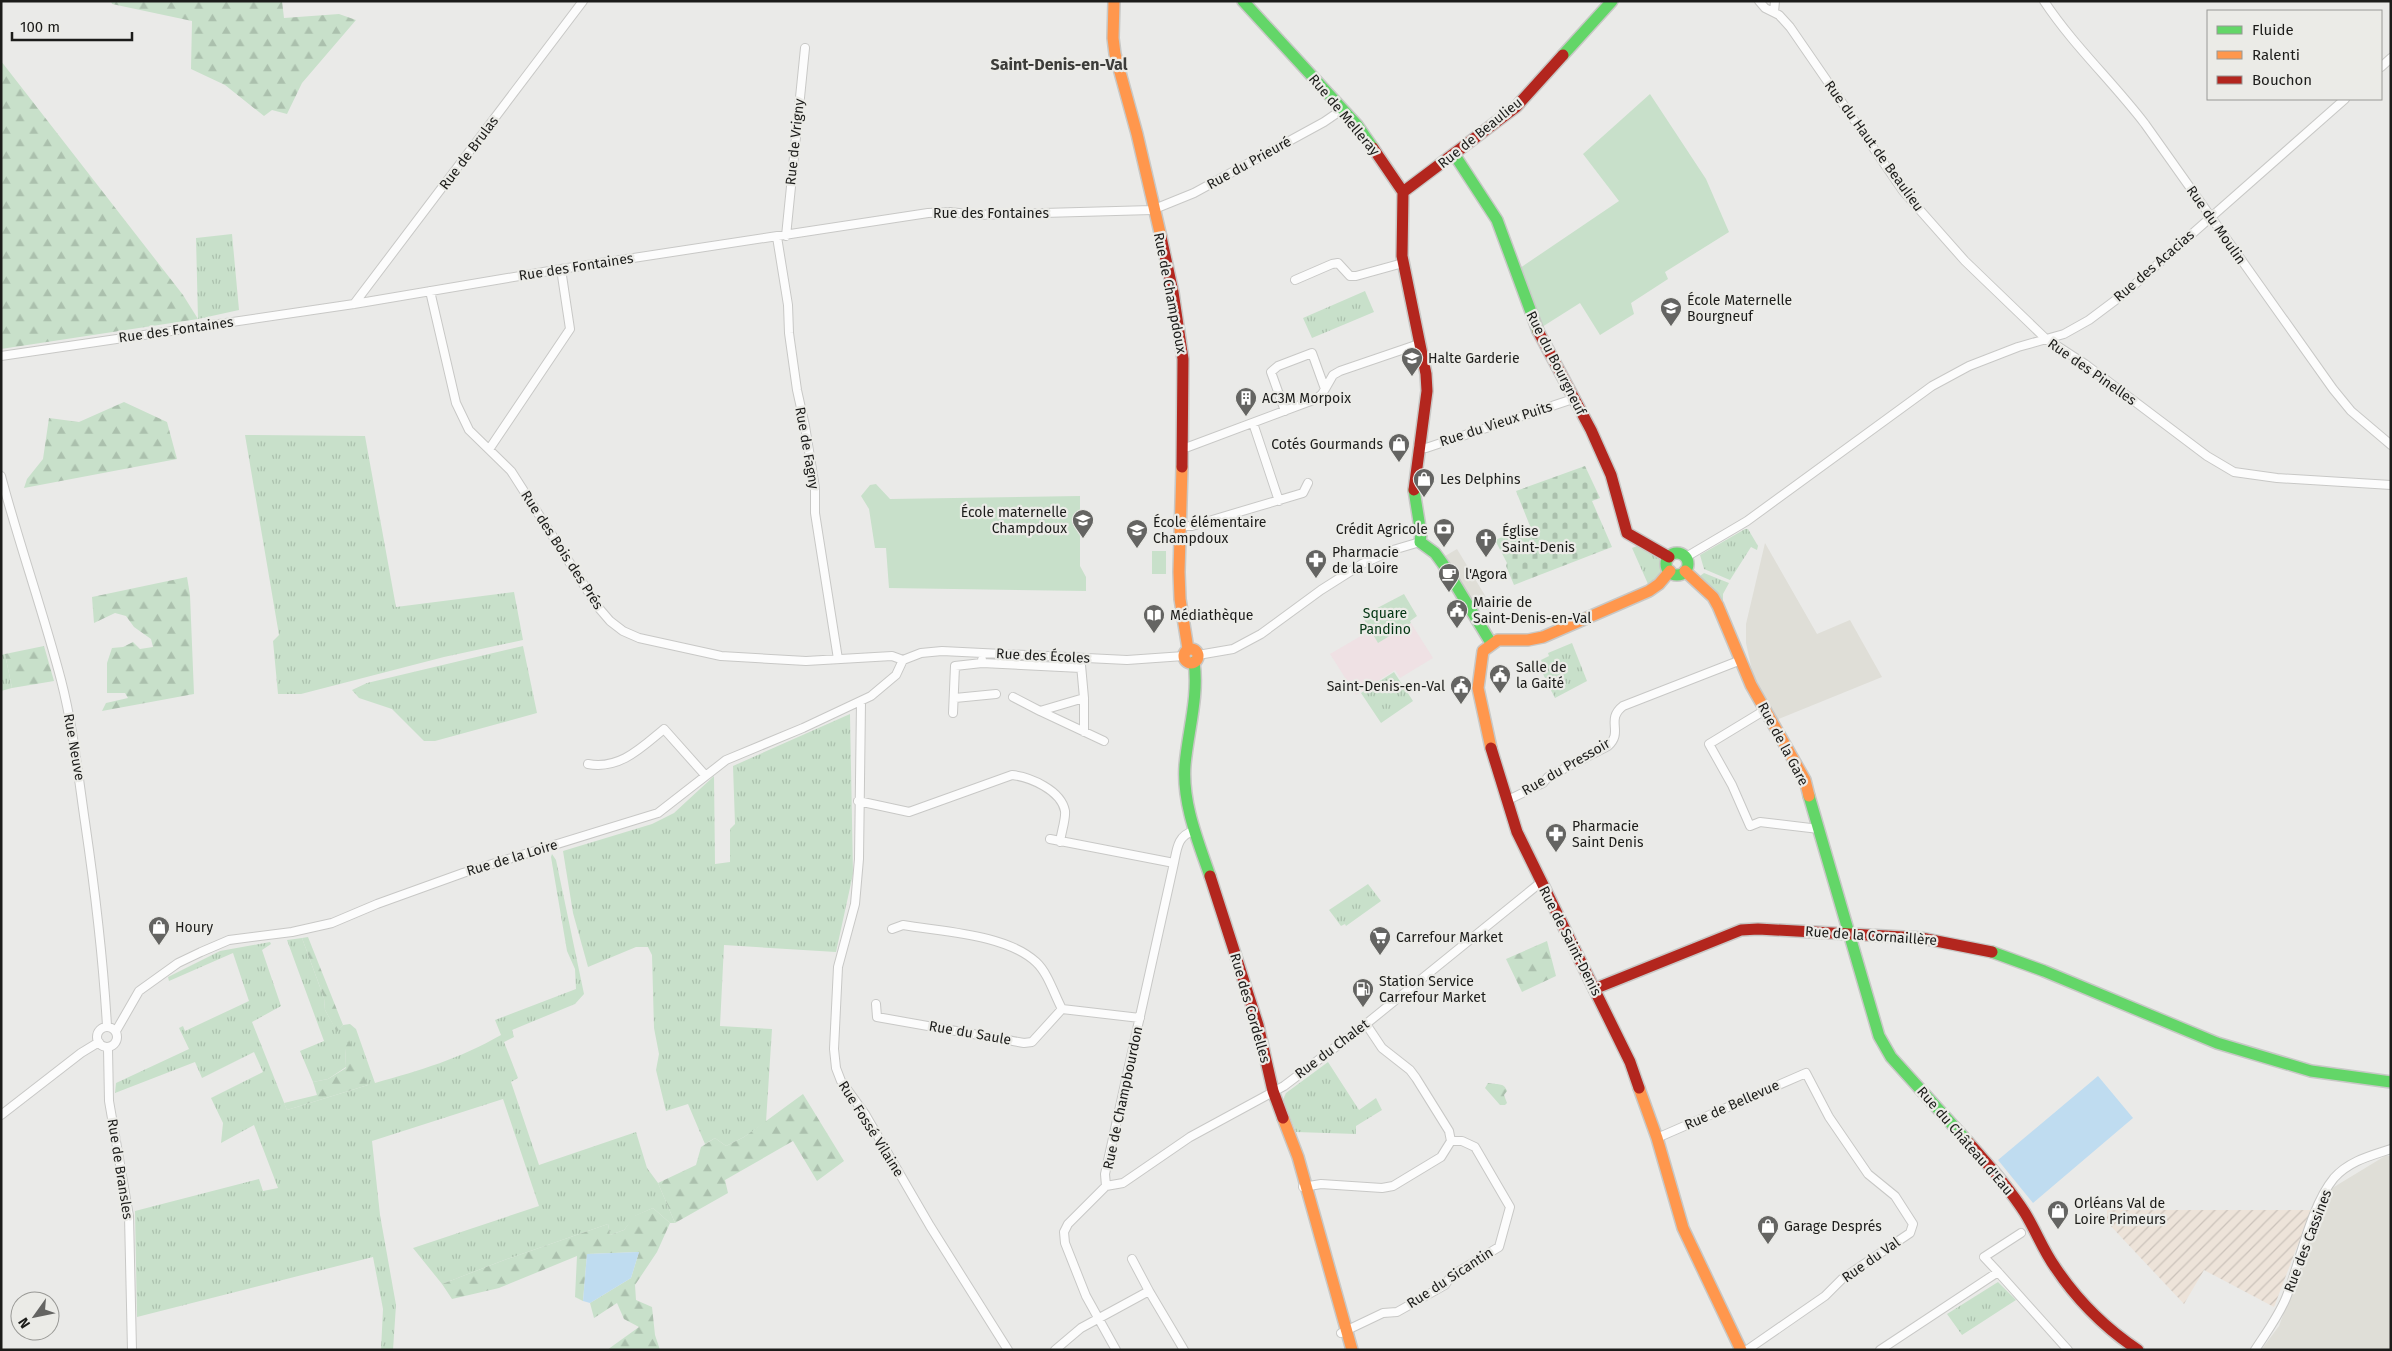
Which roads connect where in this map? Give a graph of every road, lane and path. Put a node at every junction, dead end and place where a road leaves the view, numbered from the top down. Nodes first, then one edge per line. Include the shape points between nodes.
1 (584, 1) edge
2 (1114, 1) edge
3 (1243, 1) edge
4 (1612, 1) edge
5 (1759, 1) edge
6 (1775, 1) edge
7 (2044, 1) edge
8 (1774, 12) junction
9 (805, 48) dead end
10 (2344, 100) edge
11 (1343, 110) junction
12 (1454, 154) junction
13 (1403, 192) junction
14 (1152, 210) junction
15 (2211, 217) junction
16 (782, 236) junction
17 (1403, 262) junction
18 (561, 269) junction
19 (1295, 280) dead end
20 (430, 291) junction
21 (354, 304) junction
22 (2044, 338) junction
23 (1419, 344) junction
24 (1, 356) edge
25 (1325, 389) junction
26 (1573, 399) junction
27 (1285, 411) junction
28 (1253, 423) junction
29 (2391, 445) edge
30 (1183, 447) junction
31 (490, 448) junction
32 (1418, 448) junction
33 (1, 476) edge
34 (1308, 483) dead end
35 (2391, 484) edge
36 (1279, 501) junction
37 (1181, 526) junction
38 (1420, 542) junction
39 (1669, 557) junction
40 (1686, 557) junction
41 (1685, 571) junction
42 (1670, 572) junction
43 (1491, 643) junction
44 (982, 653) junction
45 (1191, 656) junction
46 (1081, 658) junction
47 (838, 659) junction
48 (903, 660) junction
49 (1740, 660) junction
50 (982, 663) junction
51 (1081, 668) junction
52 (996, 694) dead end
53 (1013, 697) dead end
54 (955, 698) junction
55 (1084, 698) junction
56 (861, 702) junction
57 (1764, 710) junction
58 (1040, 711) junction
59 (953, 714) dead end
60 (1084, 732) junction
61 (1104, 741) dead end
62 (588, 764) dead end
63 (705, 776) junction
64 (858, 801) junction
65 (1506, 801) junction
66 (1820, 829) junction
67 (1194, 831) junction
68 (1050, 840) dead end
69 (1060, 842) junction
70 (1174, 863) junction
71 (1540, 883) junction
72 (892, 929) dead end
73 (1848, 933) junction
74 (1594, 989) junction
75 (876, 1004) dead end
76 (1062, 1009) junction
77 (1140, 1018) junction
78 (1366, 1024) junction
79 (106, 1026) junction
80 (116, 1031) junction
81 (98, 1042) junction
82 (108, 1049) junction
83 (2316, 1071) junction
84 (1806, 1073) joint
85 (2391, 1082) edge
86 (2391, 1090) edge
87 (1273, 1091) junction
88 (1, 1115) edge
89 (1657, 1138) junction
90 (1451, 1141) junction
91 (2391, 1148) edge
92 (1106, 1186) junction
93 (1303, 1187) junction
94 (2021, 1233) dead end
95 (1132, 1258) dead end
96 (1998, 1272) junction
97 (1149, 1290) junction
98 (1098, 1319) junction
99 (1344, 1332) junction
100 (132, 1350) edge
101 (1008, 1350) edge
102 (1055, 1350) edge
103 (1116, 1350) edge
104 (1184, 1350) edge
105 (1352, 1350) edge
106 (1741, 1350) edge
107 (1747, 1350) edge
108 (1880, 1350) edge
109 (2068, 1350) edge
110 (2138, 1350) edge
111 (2254, 1350) edge

1 - 21 street, Rue de Brulas
2 - 14 street, Rue de Champdoux via 1115,54 1137,134
3 - 11 street, Rue de Melleray
4 - 12 street, Rue de Beaulieu via 1516,107
5 - 8 street, Rue du Haut de Beaulieu
6 - 8 street
7 - 15 street, Rue du Moulin via 2066,32 2126,100
8 - 22 street, Rue du Haut de Beaulieu via 1790,27 1903,191 1965,261
9 - 16 street, Rue de Vrigny
10 - 15 street, Rue des Acacias
11 - 13 street, Rue de Melleray via 1368,139
11 - 14 street, Rue du Prieuré via 1194,193
12 - 13 street, Rue de Beaulieu
12 - 26 street, Rue du Bourgneuf via 1497,220 1533,322
13 - 17 street
14 - 16 street, Rue des Fontaines via 976,215 943,212
14 - 30 street, Rue de Champdoux via 1179,328 1183,359
15 - 22 street, Rue des Acacias via 2125,293 2089,320 2064,334
15 - 29 street, Rue du Moulin via 2333,389 2351,411
16 - 18 street, Rue des Fontaines
16 - 47 street, Rue de Fagny via 789,333
17 - 19 street via 1356,276 1350,276 1338,264 1332,264
17 - 23 street
18 - 20 street, Rue des Fontaines
18 - 31 street via 570,329
20 - 21 street, Rue des Fontaines
20 - 31 street, Rue des Bois des Prés via 456,403 470,430
21 - 24 street, Rue des Fontaines
22 - 35 street, Rue des Pinelles via 2234,472 2277,478
22 - 40 street, Rue des Pinelles via 1969,366 1932,386 1746,521
23 - 25 street via 1340,371 1333,375
23 - 32 street via 1427,391
25 - 27 street via 1316,399
25 - 27 street via 1312,353 1278,366 1271,372
26 - 32 street, Rue du Vieux Puits
26 - 39 street, Rue du Bourgneuf via 1611,476 1627,533
27 - 28 street
28 - 30 street
28 - 36 street
30 - 37 street, Rue de Champdoux
31 - 47 street, Rue des Bois des Prés via 537,508 598,607 623,631 672,647 721,656 806,662
32 - 38 street via 1413,487
33 - 79 street, Rue Neuve via 70,720 92,872
34 - 36 street via 1303,493
36 - 37 street via 1192,526
37 - 45 street, Rue de Champdoux via 1179,594
38 - 43 street via 1443,564
38 - 45 street, Rue des Écoles via 1362,564 1261,634 1233,649
39 - 40 street via 1677,553
39 - 42 street via 1667,566
40 - 41 street via 1688,566
41 - 42 street via 1679,574
41 - 49 street, Rue de la Gare via 1712,597
42 - 43 street via 1649,591 1543,637 1528,640 1505,638
43 - 65 street, Rue de Saint-Denis via 1481,655 1478,688
44 - 46 street, Rue des Écoles
44 - 48 street, Rue des Écoles via 934,652 915,654
44 - 50 street
45 - 46 street, Rue des Écoles via 1127,660
45 - 67 street, Rue des Cordelles via 1196,675 1185,767 1186,796
46 - 51 street
47 - 48 street, Rue des Bois des Prés via 892,656
48 - 56 street, Rue de la Loire via 892,679
49 - 57 street, Rue de la Gare
49 - 65 street, Rue du Pressoir via 1623,706 1614,716 1616,733 1608,746
50 - 51 street
50 - 54 street via 955,666
51 - 55 street
52 - 54 street
53 - 58 street
54 - 59 street
55 - 58 street
55 - 60 street
56 - 63 street, Rue de la Loire via 742,752
56 - 64 street, Rue Fossé Vilaine
57 - 66 street, Rue de la Gare via 1805,780
57 - 66 street via 1710,744 1750,826 1760,822
58 - 60 street
60 - 61 street
62 - 63 street via 600,766 632,756 664,729
63 - 80 street, Rue de la Loire via 669,807 640,820 463,873 332,923 229,940 201,952 178,963 139,991
64 - 69 street via 909,812 1012,775 1019,776 1052,790 1059,799 1065,811
64 - 101 street, Rue Fossé Vilaine via 855,904 838,968 836,1068 846,1090 865,1114
65 - 71 street, Rue de Saint-Denis
66 - 73 street, Rue de la Gare
67 - 70 street, Rue de Champbourdon via 1180,839
67 - 87 street, Rue des Cordelles via 1258,1026
68 - 69 street
69 - 70 street
70 - 77 street, Rue de Champbourdon
71 - 74 street, Rue de Saint-Denis
71 - 78 street, Rue du Chalet
72 - 76 street via 904,925 1017,948 1037,963
73 - 74 street, Rue de la Cornaillère via 1741,930
73 - 83 street, Rue de la Cornaillère via 1921,938 1990,951 2217,1043
73 - 110 street, Rue du Château d'Eau via 1879,1036 1891,1057 1988,1164 2025,1214 2054,1266 2079,1299 2113,1333
74 - 89 street, Rue de Saint-Denis via 1630,1062
75 - 76 street, Rue du Saule via 877,1017 1024,1043 1032,1042
76 - 77 street
77 - 92 street, Rue de Champbourdon via 1105,1174
78 - 87 street, Rue du Chalet
78 - 90 street via 1382,1048 1416,1078 1449,1131
79 - 80 street
79 - 81 street via 101,1030
80 - 82 street via 116,1040
81 - 82 street
81 - 88 street
82 - 100 street, Rue de Bransles via 109,1101 129,1216
83 - 85 street, Rue de la Cornaillère
83 - 86 street, Rue de la Cornaillère via 2333,1078
84 - 89 street, Rue de Bellevue
84 - 107 street, Rue du Val via 1829,1117 1868,1174 1895,1196 1913,1224 1910,1233
87 - 92 street, Rue du Chalet via 1190,1137 1124,1183
87 - 93 street, Rue des Cordelles via 1298,1157
89 - 106 street, Rue de Saint-Denis via 1683,1228
90 - 93 street via 1441,1157 1393,1186 1321,1184
90 - 99 street, Rue du Sicantin via 1462,1141 1475,1147 1510,1207 1499,1247 1451,1276 1445,1285 1397,1312 1383,1313
91 - 111 street, Rue des Cassines via 2352,1163 2328,1187 2286,1298
92 - 98 street, Rue de Champbourdon via 1076,1214 1064,1232 1065,1243
93 - 99 street, Rue des Cordelles
94 - 96 street via 1984,1257
95 - 97 street
96 - 108 street
96 - 109 street
97 - 98 street
97 - 104 street
98 - 102 street via 1081,1328
98 - 103 street, Rue de Champbourdon
99 - 105 street, Rue des Cordelles

